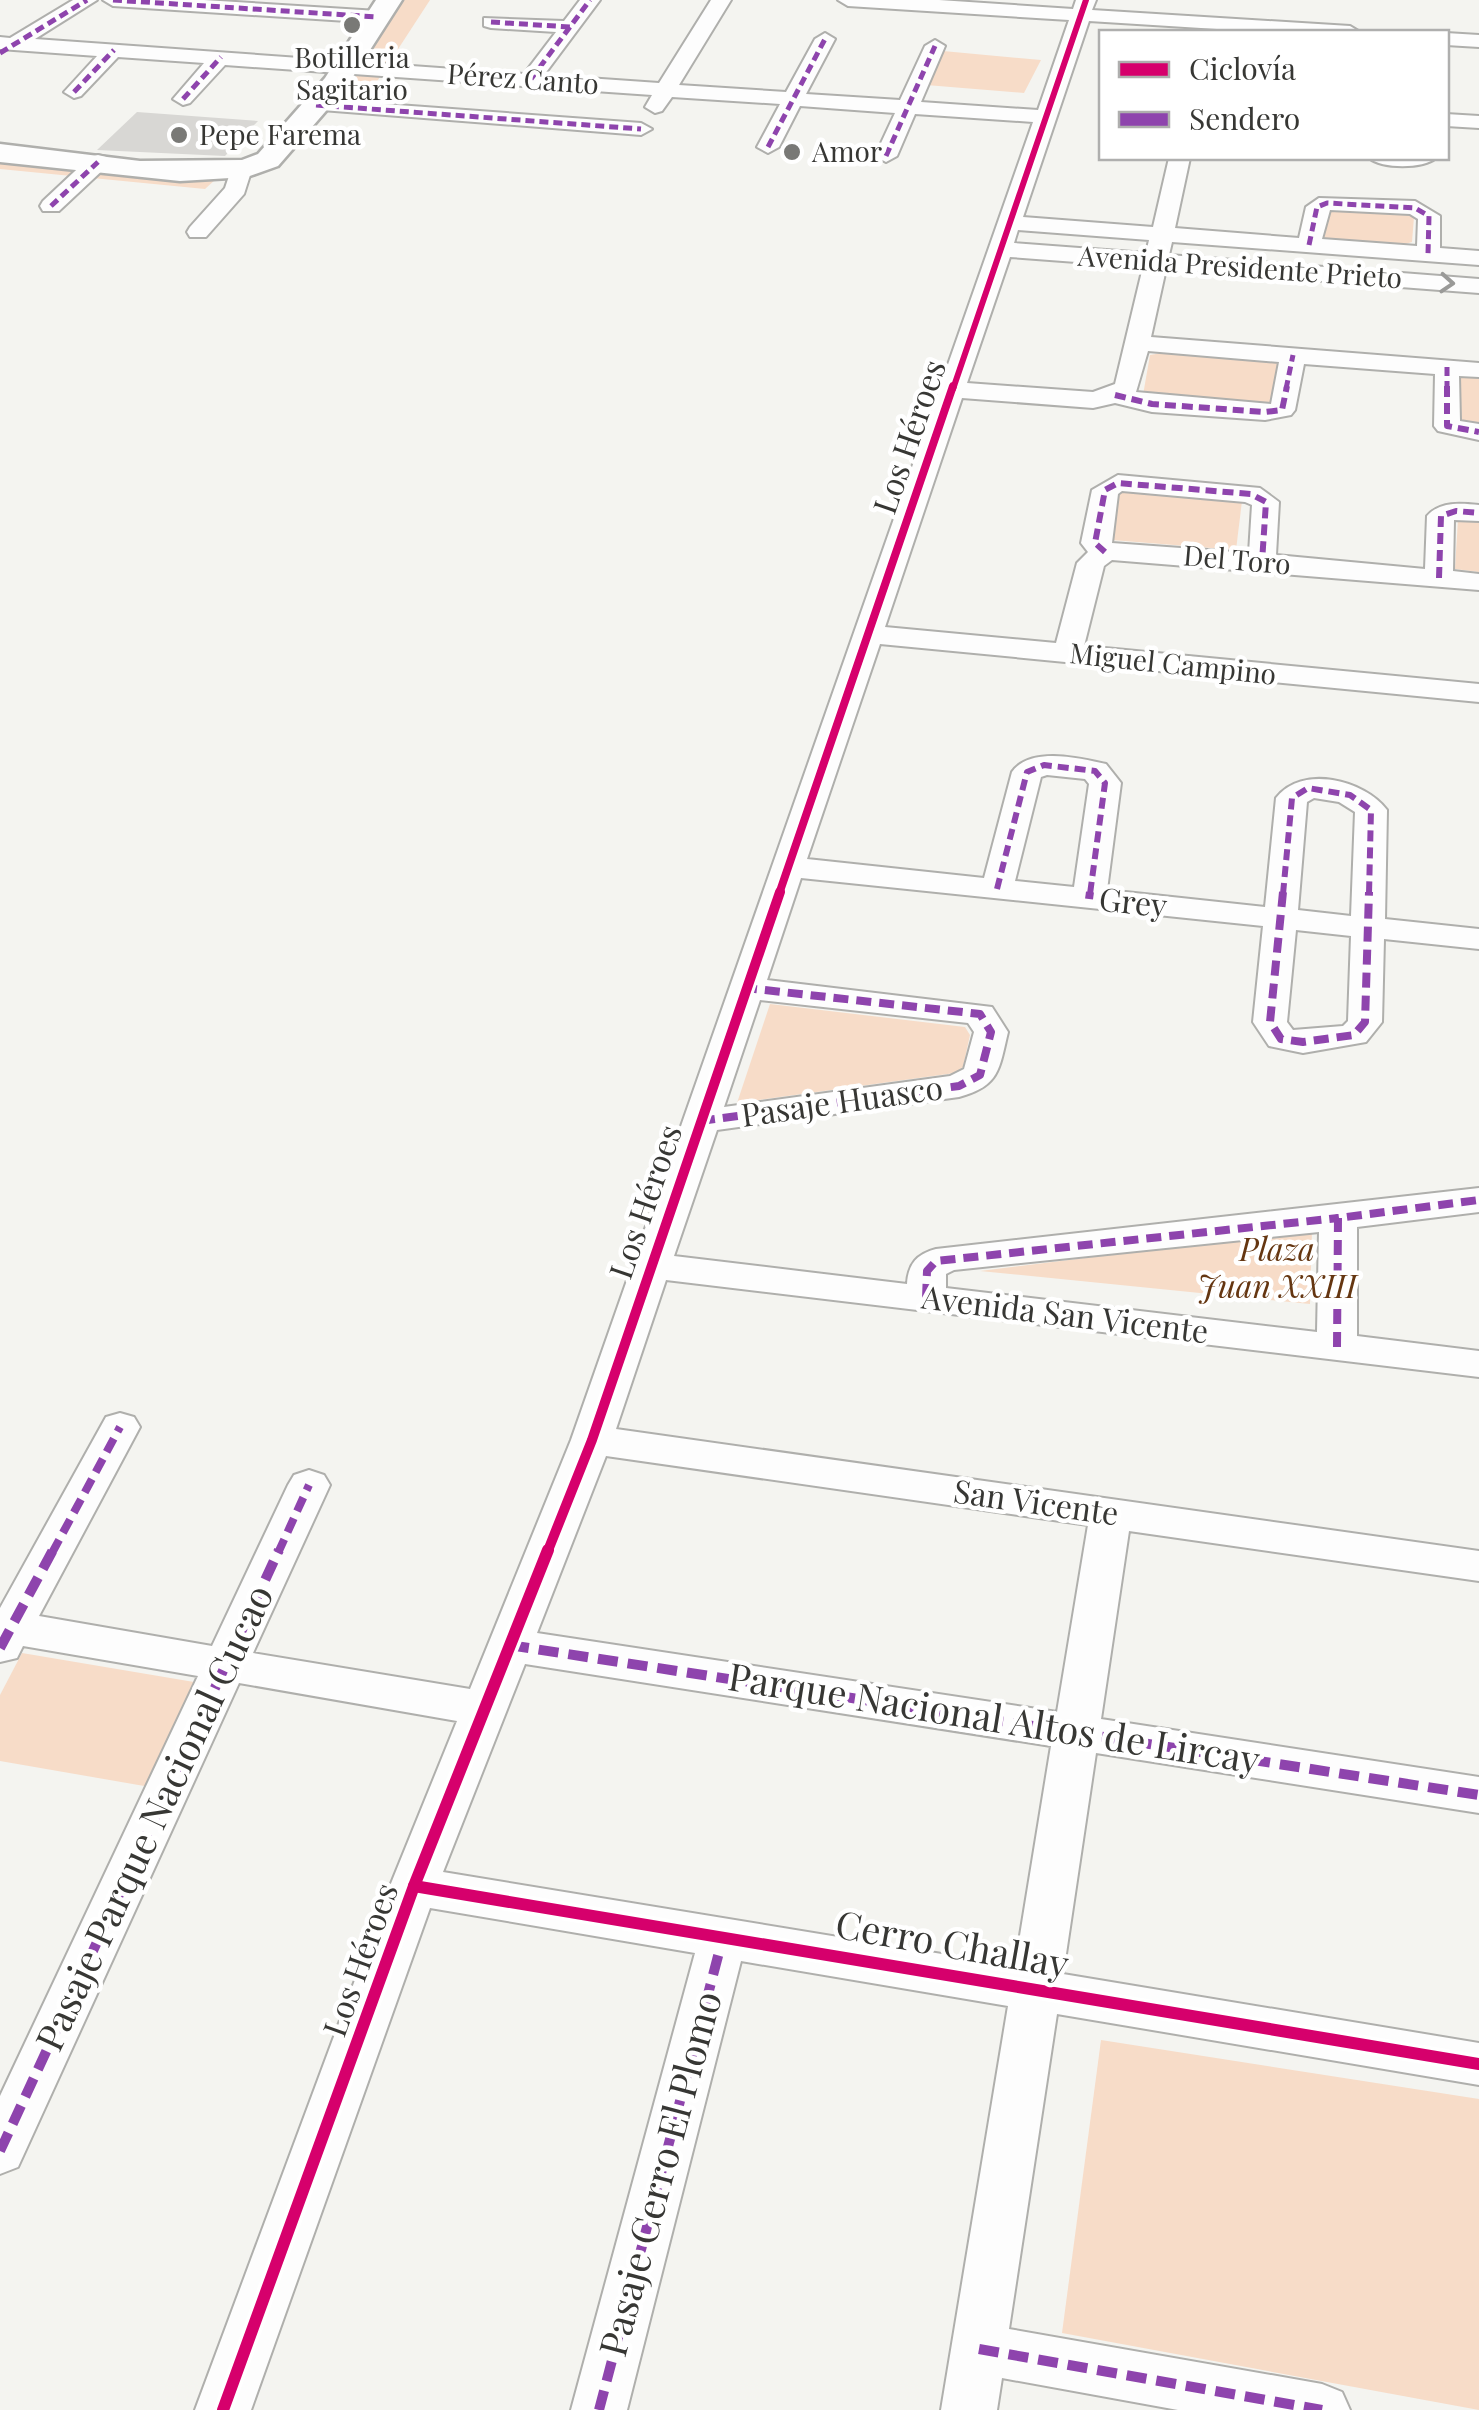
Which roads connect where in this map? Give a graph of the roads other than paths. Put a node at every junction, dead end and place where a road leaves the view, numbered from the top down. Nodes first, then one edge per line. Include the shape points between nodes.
1 (87, 0) edge
2 (113, 0) edge
3 (590, 0) edge
4 (721, 0) edge
5 (848, 0) edge
6 (1084, 8) edge
7 (384, 9) edge
8 (1121, 17) edge
9 (491, 22) dead end
10 (570, 27) junction
11 (1319, 30) edge
12 (826, 39) dead end
13 (1449, 39) edge
14 (1479, 41) edge
15 (4, 46) edge
16 (935, 46) dead end
17 (114, 50) junction
18 (221, 57) junction
19 (347, 66) junction
20 (531, 79) junction
21 (668, 89) junction
22 (74, 92) dead end
23 (793, 98) junction
24 (183, 100) dead end
25 (316, 105) junction
26 (908, 107) junction
27 (1046, 117) junction
28 (1449, 120) edge
29 (1479, 122) edge
30 (768, 147) dead end
31 (0, 153) edge
32 (886, 156) dead end
33 (1179, 160) edge
34 (98, 162) junction
35 (240, 172) junction
36 (51, 206) dead end
37 (198, 232) dead end
38 (1160, 234) junction
39 (1006, 236) junction
40 (1309, 245) junction
41 (1428, 254) junction
42 (1479, 258) edge
43 (1153, 260) junction
44 (1479, 286) edge
45 (1138, 343) junction
46 (1293, 356) junction
47 (1447, 367) junction
48 (1479, 370) edge
49 (953, 390) junction
50 (1115, 395) junction
51 (1479, 432) edge
52 (1479, 513) edge
53 (1106, 552) junction
54 (1262, 562) junction
55 (1439, 578) junction
56 (1479, 582) edge
57 (867, 634) junction
58 (1068, 654) junction
59 (1479, 694) edge
60 (788, 868) junction
61 (996, 889) junction
62 (1089, 899) junction
63 (1282, 919) junction
64 (1368, 928) junction
65 (1479, 940) edge
66 (746, 988) junction
67 (700, 1121) junction
68 (1479, 1200) edge
69 (1338, 1218) junction
70 (650, 1266) junction
71 (926, 1298) junction
72 (1337, 1347) junction
73 (1479, 1364) edge
74 (120, 1427) dead end
75 (592, 1440) junction
76 (309, 1484) dead end
77 (1111, 1513) junction
78 (1479, 1566) edge
79 (4, 1634) edge
80 (509, 1644) junction
81 (227, 1664) junction
82 (486, 1709) junction
83 (1077, 1732) junction
84 (1479, 1795) edge
85 (414, 1886) junction
86 (723, 1937) junction
87 (1036, 1990) junction
88 (1479, 2064) edge
89 (0, 2151) edge
90 (979, 2349) junction
91 (223, 2410) edge
92 (598, 2410) edge
93 (969, 2410) edge
94 (1322, 2410) edge

1 - 15 street
2 - 7 street
3 - 10 street
4 - 21 street
5 - 6 street
6 - 8 street
6 - 27 street, Los Héroes
7 - 19 main road
8 - 11 street
9 - 10 street
10 - 20 street
12 - 23 street
13 - 14 street
15 - 17 street, Pérez Canto
16 - 26 street
17 - 18 street, Pérez Canto
17 - 22 street
18 - 19 street, Pérez Canto
18 - 24 street
19 - 20 street, Pérez Canto
19 - 25 main road
20 - 21 street, Pérez Canto
21 - 23 street, Pérez Canto
21 - 25 street via 635,138
23 - 26 street, Pérez Canto
23 - 30 street
25 - 35 main road via 264,164
26 - 27 street, Pérez Canto
26 - 32 street
27 - 39 street, Los Héroes
28 - 29 street
31 - 34 main road
33 - 38 street
34 - 35 main road
34 - 36 street
35 - 37 street via 236,189
38 - 39 street, Avenida Presidente Prieto
38 - 40 street, Avenida Presidente Prieto
38 - 43 street
39 - 43 street, Avenida Presidente Prieto
39 - 49 street, Los Héroes
40 - 41 street, Avenida Presidente Prieto
40 - 41 street via 1317,207 1327,202 1415,208 1429,216
41 - 42 street, Avenida Presidente Prieto
43 -> 44 street, Avenida Presidente Prieto
43 - 45 street
45 - 46 street
45 - 50 street via 1127,387
46 - 47 street
46 - 50 street via 1282,410 1152,404
47 - 48 street
47 - 51 street via 1446,426
49 - 50 street via 1075,399
49 - 57 street, Los Héroes
52 - 55 street via 1441,516
53 - 54 street, Del Toro
53 - 54 street via 1094,544 1105,490 1118,483 1251,494 1266,502
53 - 58 street via 1091,564
54 - 55 street, Del Toro
55 - 56 street, Del Toro
57 - 58 street, Miguel Campino
57 - 60 street, Los Héroes
58 - 59 street, Miguel Campino
60 - 61 street, Grey
60 - 66 street, Los Héroes
61 - 62 street, Grey
61 - 62 street via 1027,772 1044,764 1095,771 1105,782
62 - 63 street, Grey
63 - 64 street, Grey
63 - 64 street via 1270,1022 1280,1038 1304,1042 1354,1035 1365,1022
63 - 64 street via 1292,798 1308,788 1346,792 1371,810
64 - 65 street, Grey
66 - 67 street, Los Héroes
66 - 67 street, Pasaje Huasco via 980,1014 991,1032 980,1075 959,1086
67 - 70 street, Los Héroes
68 - 69 street
69 - 71 street via 936,1261 927,1272
69 - 72 street
70 - 71 street, Avenida San Vicente
70 - 75 street, Los Héroes
71 - 72 street, Avenida San Vicente
72 - 73 street, Avenida San Vicente
74 - 79 street
75 - 77 street, San Vicente
75 - 80 street, Los Héroes
76 - 81 street, Pasaje Parque Nacional Cucao
77 - 78 street, San Vicente
77 - 83 street
79 - 81 street
80 - 82 street, Los Héroes
80 - 83 street, Parque Nacional Altos de Lircay
81 - 82 street
81 - 89 street, Pasaje Parque Nacional Cucao
82 - 85 street, Los Héroes
83 - 84 street, Parque Nacional Altos de Lircay
83 - 87 street
85 - 86 street, Cerro Challay
85 - 91 street, Los Héroes
86 - 87 street, Cerro Challay
86 - 92 street, Pasaje Cerro El Plomo
87 - 88 street, Cerro Challay
87 - 90 street
90 - 93 street
90 - 94 street

